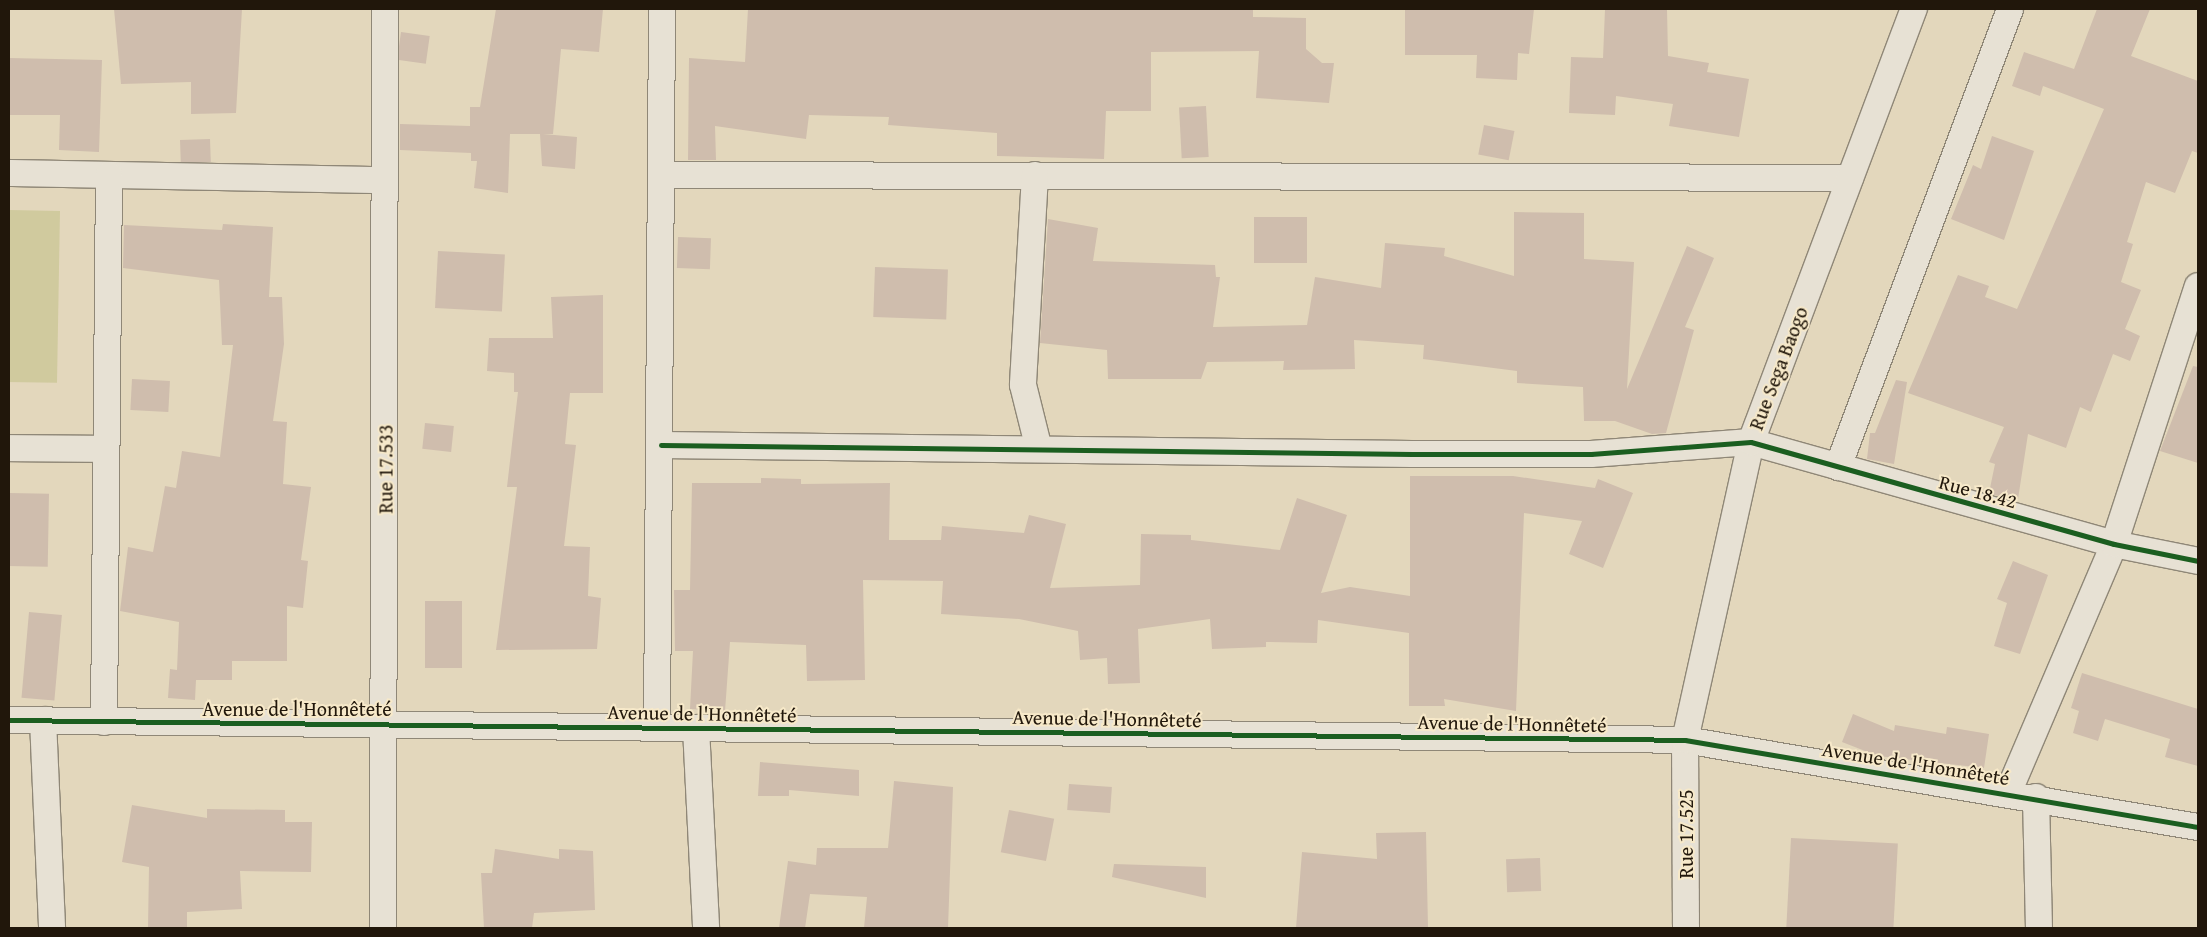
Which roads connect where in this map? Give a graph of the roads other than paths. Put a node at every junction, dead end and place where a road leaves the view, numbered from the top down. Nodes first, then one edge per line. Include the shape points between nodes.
1 (385, 9) edge
2 (662, 9) edge
3 (1914, 9) edge
4 (2010, 9) edge
5 (9, 174) edge
6 (109, 175) junction
7 (662, 175) junction
8 (1035, 175) junction
9 (1850, 178) junction
10 (385, 180) junction
11 (2197, 293) edge
12 (1751, 442) junction
13 (661, 445) junction
14 (9, 448) edge
15 (103, 449) junction
16 (1039, 449) junction
17 (1838, 468) junction
18 (2114, 544) junction
19 (2198, 561) edge
20 (9, 720) edge
21 (43, 720) junction
22 (104, 722) junction
23 (385, 723) junction
24 (657, 727) junction
25 (696, 728) junction
26 (1685, 740) junction
27 (2008, 793) junction
28 (2036, 797) junction
29 (2198, 827) edge
30 (52, 928) edge
31 (383, 928) edge
32 (706, 928) edge
33 (1686, 928) edge
34 (2039, 928) edge

1 - 10 street, Rue 17.533
2 - 7 street
3 - 9 street, Rue Sega Baogo
4 - 17 street
5 - 6 street
6 - 10 street
6 - 15 street
7 - 8 street
7 - 13 street
8 - 9 street
8 - 16 street via 1023,385
9 - 12 street, Rue Sega Baogo
10 - 23 street, Rue 17.533
11 - 18 street
12 - 16 street via 1591,454
12 - 17 street, Rue 18.42
12 - 26 street, Rue Sega Baogo
13 - 16 street
13 - 24 street
14 - 15 street
15 - 22 street
17 - 18 street, Rue 18.42
18 - 19 street, Rue 18.42
18 - 27 street
20 - 21 street, Avenue de l'Honnêteté
21 - 22 street, Avenue de l'Honnêteté
21 - 30 street
22 - 23 street, Avenue de l'Honnêteté
23 - 24 street, Avenue de l'Honnêteté
23 - 31 street, Rue 17.533
24 - 25 street, Avenue de l'Honnêteté
25 - 26 street, Avenue de l'Honnêteté
25 - 32 street
26 - 27 street, Avenue de l'Honnêteté
26 - 33 street, Rue 17.525
27 - 28 street, Avenue de l'Honnêteté
28 - 29 street, Avenue de l'Honnêteté
28 - 34 street

